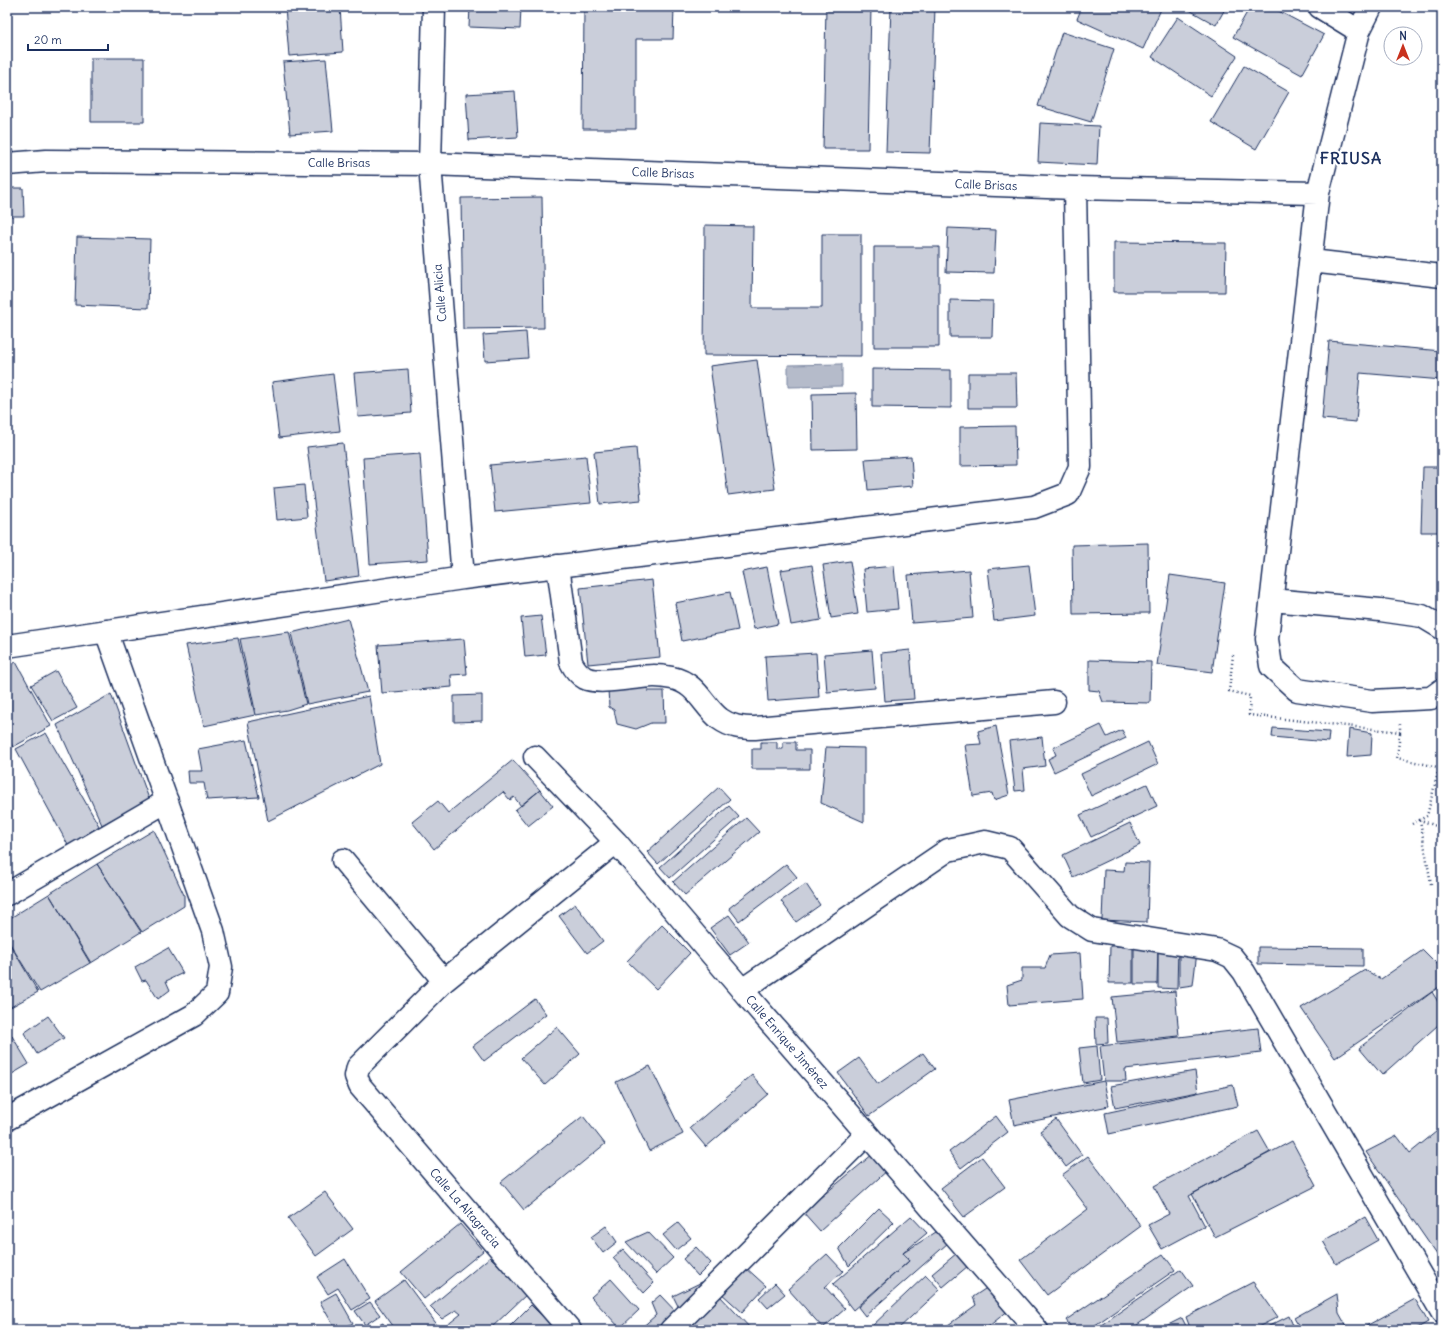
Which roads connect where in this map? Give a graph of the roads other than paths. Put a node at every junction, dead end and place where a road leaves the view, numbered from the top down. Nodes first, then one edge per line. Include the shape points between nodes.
1 (434, 7) edge
2 (1320, 7) edge
3 (1371, 7) edge
4 (1359, 31) junction
5 (7, 164) edge
6 (430, 164) junction
7 (1074, 188) junction
8 (1318, 193) junction
9 (1310, 261) junction
10 (1442, 276) edge
11 (558, 566) junction
12 (463, 578) junction
13 (1272, 600) junction
14 (1442, 628) edge
15 (106, 631) junction
16 (7, 646) edge
17 (1442, 690) edge
18 (1054, 702) dead end
19 (535, 757) dead end
20 (167, 801) junction
21 (616, 842) junction
22 (343, 860) dead end
23 (7, 894) edge
24 (444, 981) junction
25 (742, 990) junction
26 (7, 1119) edge
27 (867, 1134) junction
28 (1442, 1312) edge
29 (570, 1330) edge
30 (671, 1330) edge
31 (1037, 1330) edge

1 - 6 street, Calle Alicia
2 - 4 street
3 - 4 street
4 - 8 street
5 - 6 street, Calle Brisas via 46,161
6 - 7 street, Calle Brisas
6 - 12 street, Calle Alicia
7 - 8 street, Calle Brisas
7 - 11 street via 1080,467 1068,494 1034,507
8 - 9 street
9 - 10 street
9 - 13 street
11 - 12 street
11 - 18 street via 571,662 576,671 585,678 595,681 654,676 674,679 692,687 720,719 730,725 755,728
12 - 15 street
13 - 14 street via 1422,616
13 - 17 street via 1267,639 1272,666 1296,690 1372,701 1431,698
15 - 16 street
15 - 20 street
19 - 21 street, Calle Enrique Jiménez
20 - 23 street
20 - 26 street via 213,931 220,967 217,993 194,1015
21 - 24 street
21 - 25 street, Calle Enrique Jiménez
22 - 24 street
24 - 29 street, Calle La Altagracia via 358,1067 356,1076 360,1086
25 - 27 street, Calle Enrique Jiménez
25 - 28 street via 948,850 984,842 1010,848 1070,916 1092,930 1217,950 1232,957 1244,972
27 - 30 street
27 - 31 street, Calle Enrique Jiménez

